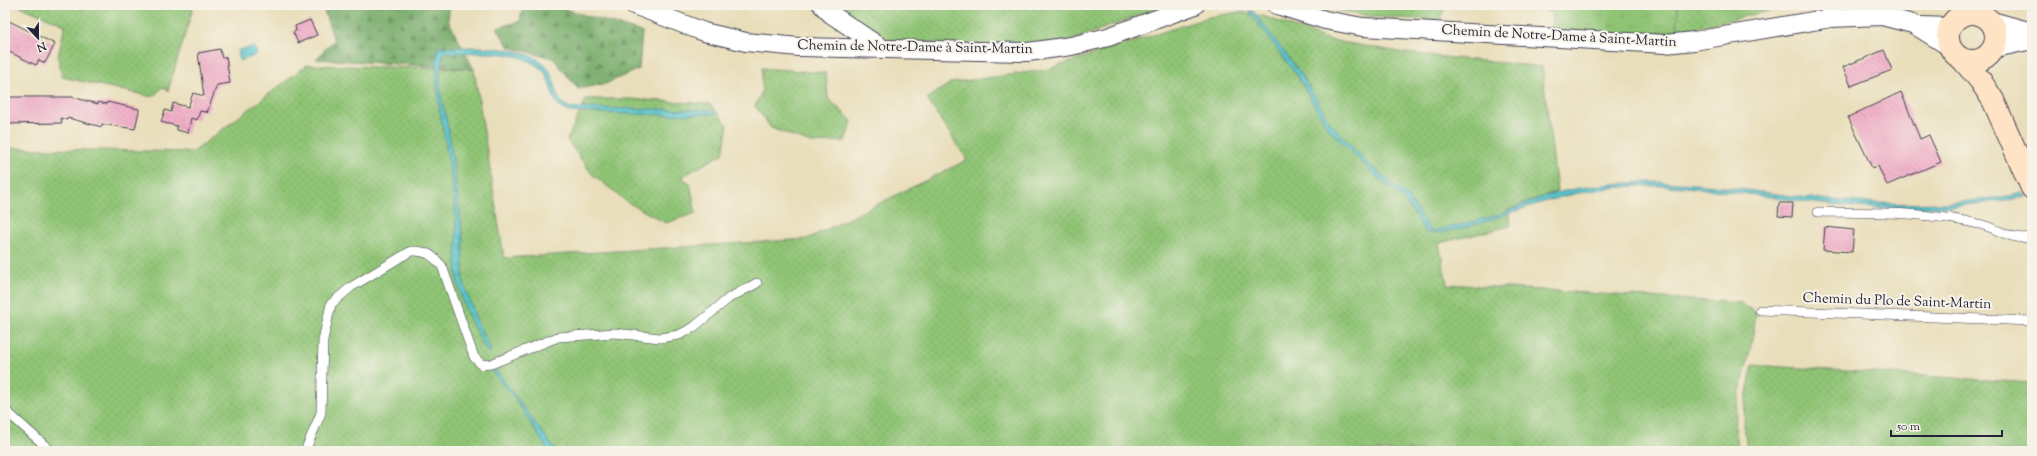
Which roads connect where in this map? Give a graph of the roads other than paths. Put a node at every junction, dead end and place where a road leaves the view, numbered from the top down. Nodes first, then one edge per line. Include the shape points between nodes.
1 (634, 5) edge
2 (822, 5) edge
3 (1195, 5) edge
4 (1277, 5) edge
5 (1978, 14) edge
6 (1952, 33) edge
7 (2032, 34) edge
8 (2032, 38) edge
9 (883, 49) junction
10 (1992, 50) junction
11 (1992, 100) junction
12 (2032, 188) edge
13 (1818, 212) dead end
14 (2032, 237) edge
15 (757, 284) dead end
16 (1760, 310) dead end
17 (2032, 322) edge
18 (5, 410) edge
19 (51, 451) edge
20 (305, 451) edge

1 - 9 street, Chemin de Notre-Dame à Saint-Martin via 704,32 746,42 799,47
2 - 9 street via 831,14
3 - 9 street, Chemin de Notre-Dame à Saint-Martin via 1108,37 1064,47 1028,52
4 - 6 street, Chemin de Notre-Dame à Saint-Martin via 1325,20 1363,27 1658,43 1694,41 1855,16 1882,16
5 - 6 main road via 1966,13 1958,18
5 - 7 street
5 - 10 main road via 1996,30 1997,38
6 - 10 main road via 1972,62 1981,60
6 - 11 main road
8 - 10 street
10 - 11 main road via 1989,76
11 - 12 main road
13 - 14 lane via 1955,218 1992,228 2012,237
15 - 20 lane via 728,298 694,327 679,335 660,338 615,333 558,337 507,358 482,365 474,357 442,266 432,254 421,250 411,251 351,287 332,304 323,340 321,413
16 - 17 lane, Chemin du Plo de Saint-Martin
18 - 19 lane

